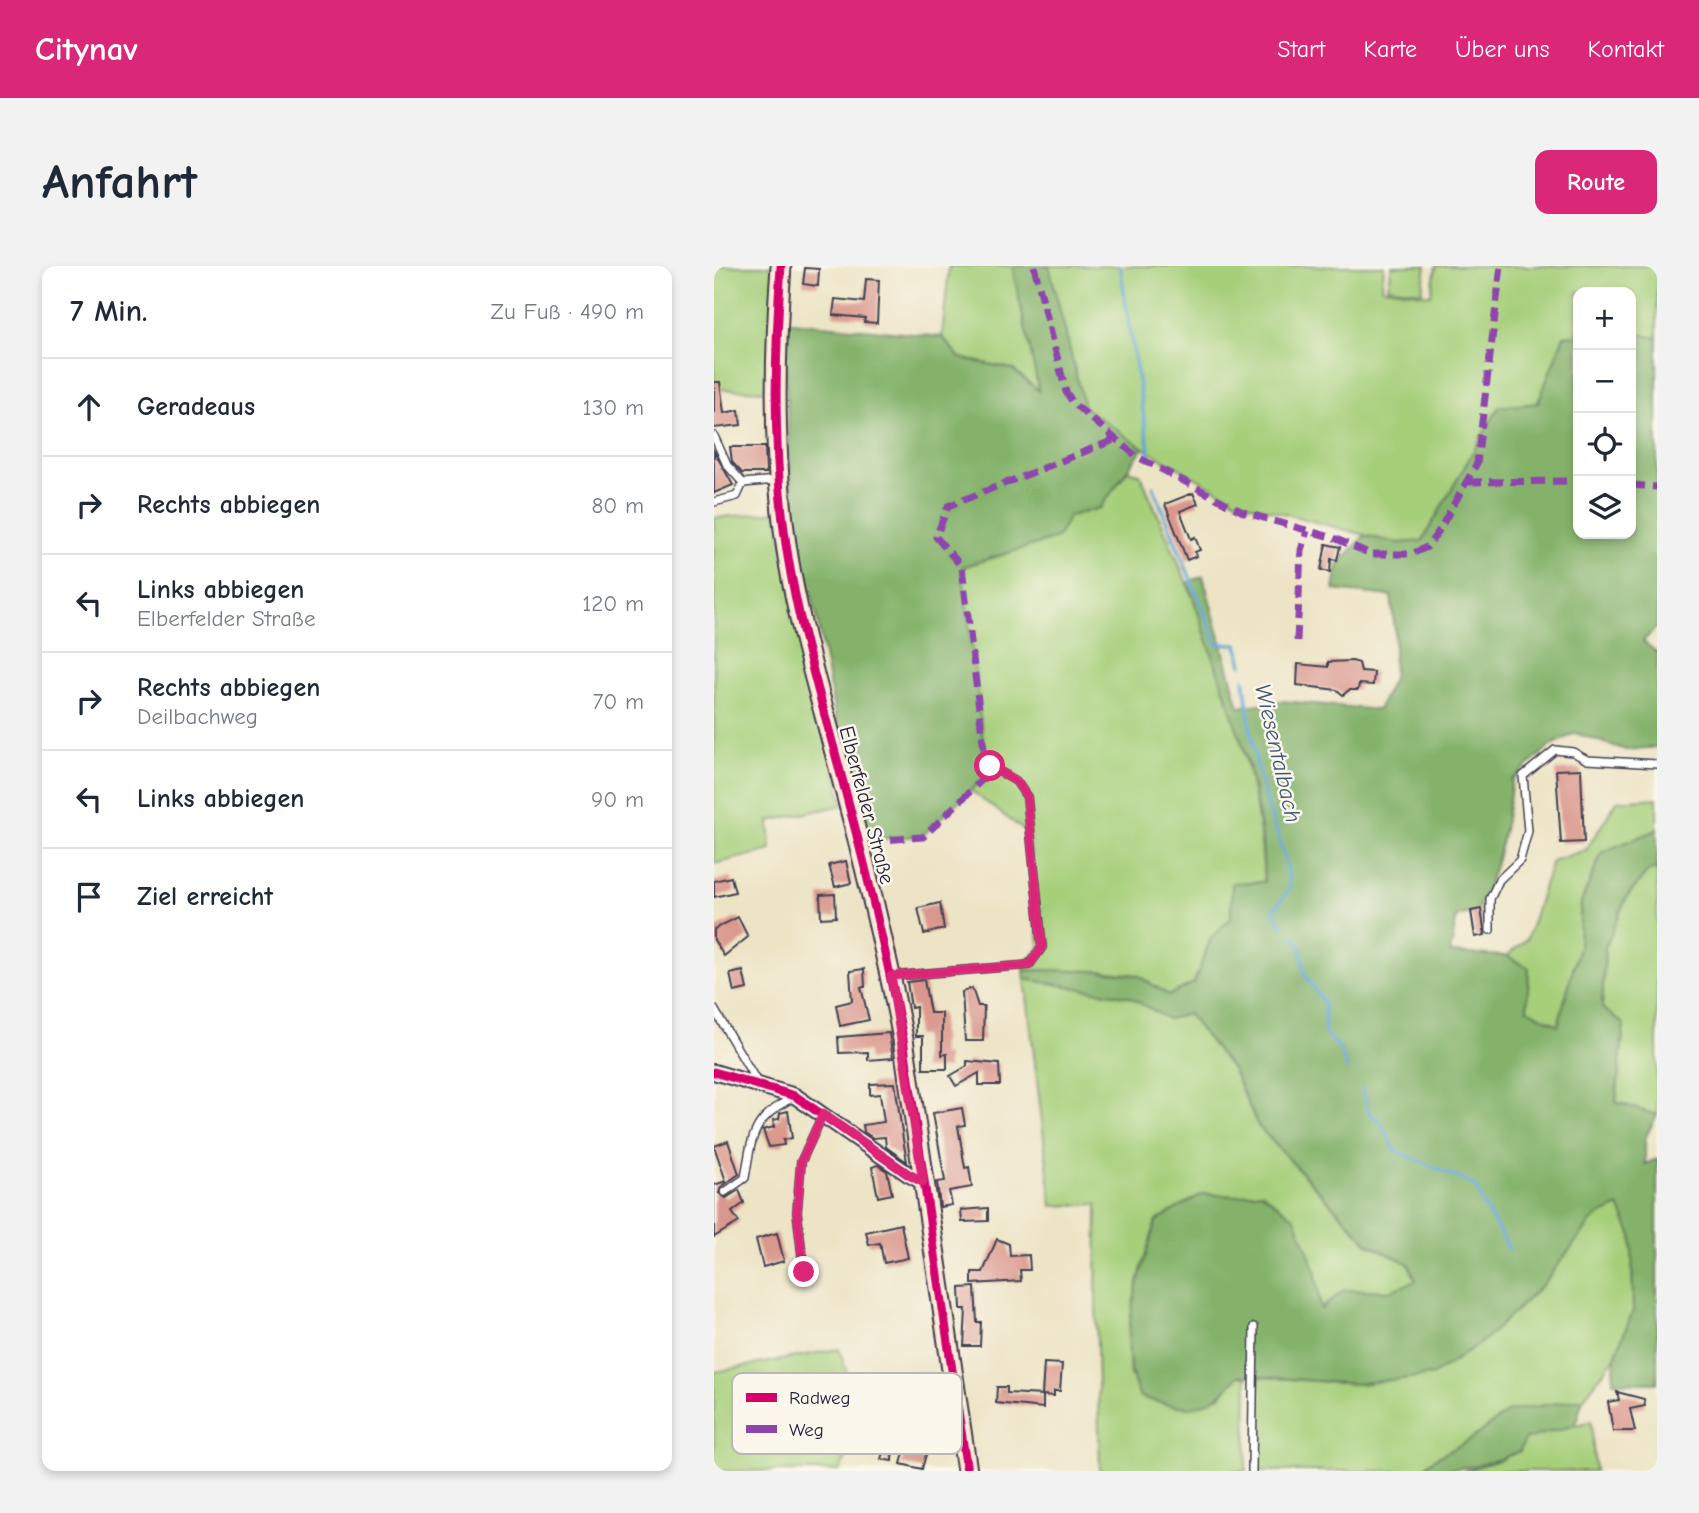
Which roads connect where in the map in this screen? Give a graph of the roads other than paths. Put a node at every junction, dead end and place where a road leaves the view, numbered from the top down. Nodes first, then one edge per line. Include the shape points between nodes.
1 (780, 266) edge
2 (714, 436) edge
3 (780, 479) junction
4 (743, 483) junction
5 (714, 502) edge
6 (1657, 764) edge
7 (990, 766) dead end
8 (1490, 930) dead end
9 (891, 976) junction
10 (714, 1009) edge
11 (714, 1072) edge
12 (758, 1083) junction
13 (795, 1096) junction
14 (823, 1114) junction
15 (923, 1182) junction
16 (725, 1192) dead end
17 (804, 1272) dead end
18 (1254, 1327) dead end
19 (951, 1373) edge
20 (962, 1439) edge
21 (967, 1471) edge
22 (1252, 1471) edge

1 - 3 main road, Elberfelder Straße
2 - 4 lane via 727,465
3 - 4 lane
3 - 9 main road, Elberfelder Straße via 782,520 801,614
4 - 5 lane via 737,496
6 - 8 lane via 1587,761 1573,752 1555,750 1522,776 1528,831 1520,860 1499,880 1490,900
7 - 9 lane via 1016,781 1027,797 1042,947 1038,956 1029,965
9 - 15 main road, Elberfelder Straße
10 - 12 lane
11 - 12 street
12 - 13 street
13 - 14 street
13 - 16 lane via 769,1110 758,1123 746,1178
14 - 15 street
14 - 17 lane via 801,1162 797,1212
15 - 19 main road, Elberfelder Straße
18 - 22 lane
20 - 21 main road, Elberfelder Straße

